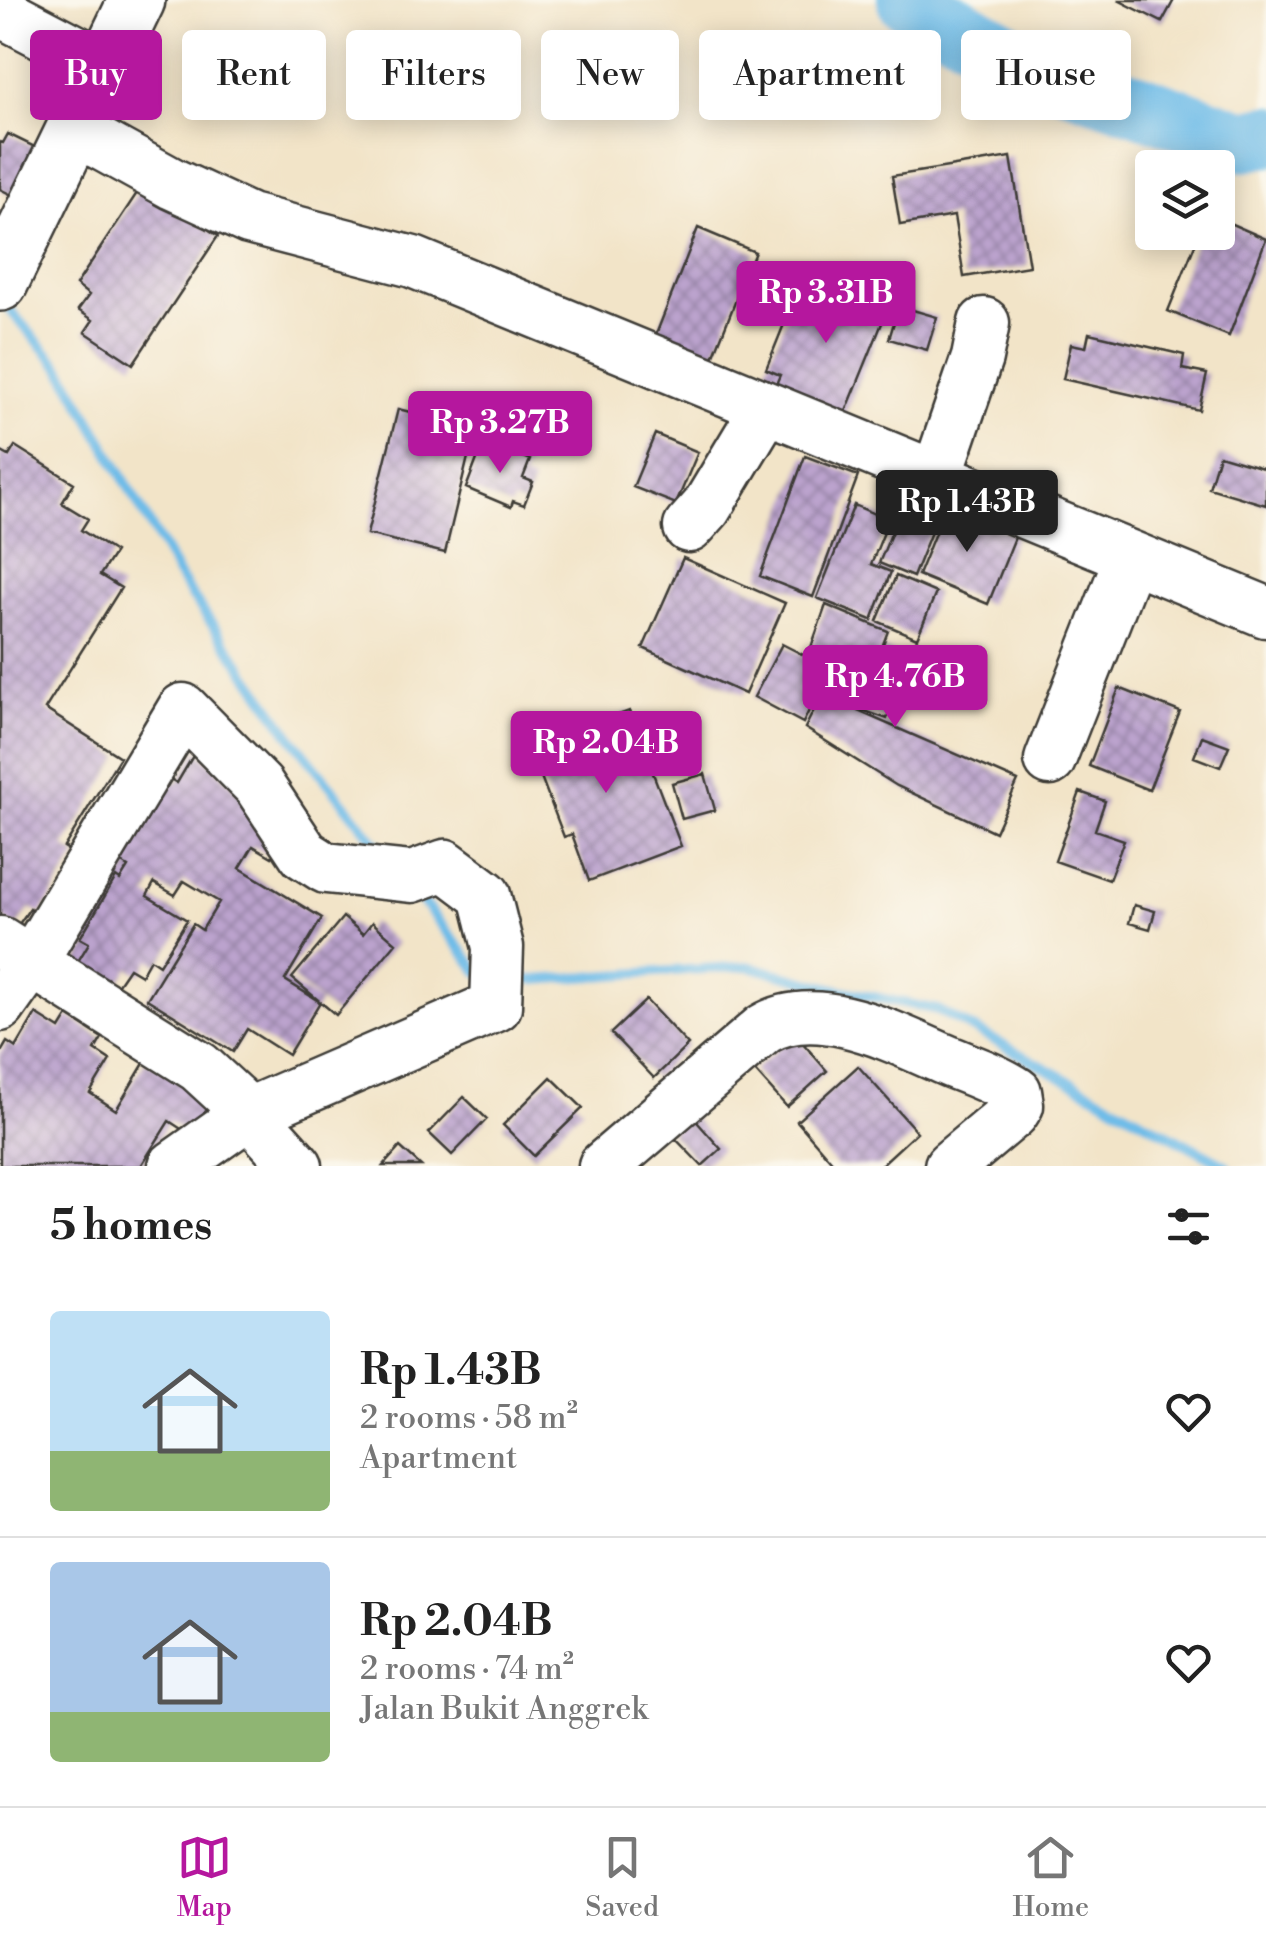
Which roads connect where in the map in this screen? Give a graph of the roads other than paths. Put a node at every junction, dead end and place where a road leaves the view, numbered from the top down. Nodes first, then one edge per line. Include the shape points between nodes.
1 (136, 0) edge
2 (0, 11) edge
3 (36, 30) edge
4 (122, 30) edge
5 (80, 120) edge
6 (75, 130) junction
7 (0, 284) edge
8 (984, 323) dead end
9 (766, 408) junction
10 (936, 478) junction
11 (689, 526) dead end
12 (1130, 557) junction
13 (1266, 612) edge
14 (1050, 760) dead end
15 (16, 952) edge
16 (0, 1006) edge
17 (249, 1112) junction
18 (174, 1166) edge
19 (297, 1166) edge
20 (604, 1166) edge
21 (950, 1166) edge

1 - 4 main road
2 - 3 street
5 - 6 main road
6 - 7 main road
6 - 9 street via 250,219 413,262
8 - 10 street
9 - 10 street
9 - 11 street
10 - 12 street
12 - 13 street
12 - 14 street
15 - 16 street
15 - 17 street via 199,1067
15 - 17 street via 184,710 259,786 304,854 326,868 394,876 445,865 485,895 498,946 496,1006
17 - 18 street
17 - 19 street
20 - 21 street via 781,1018 858,1023 1016,1092 1013,1112

